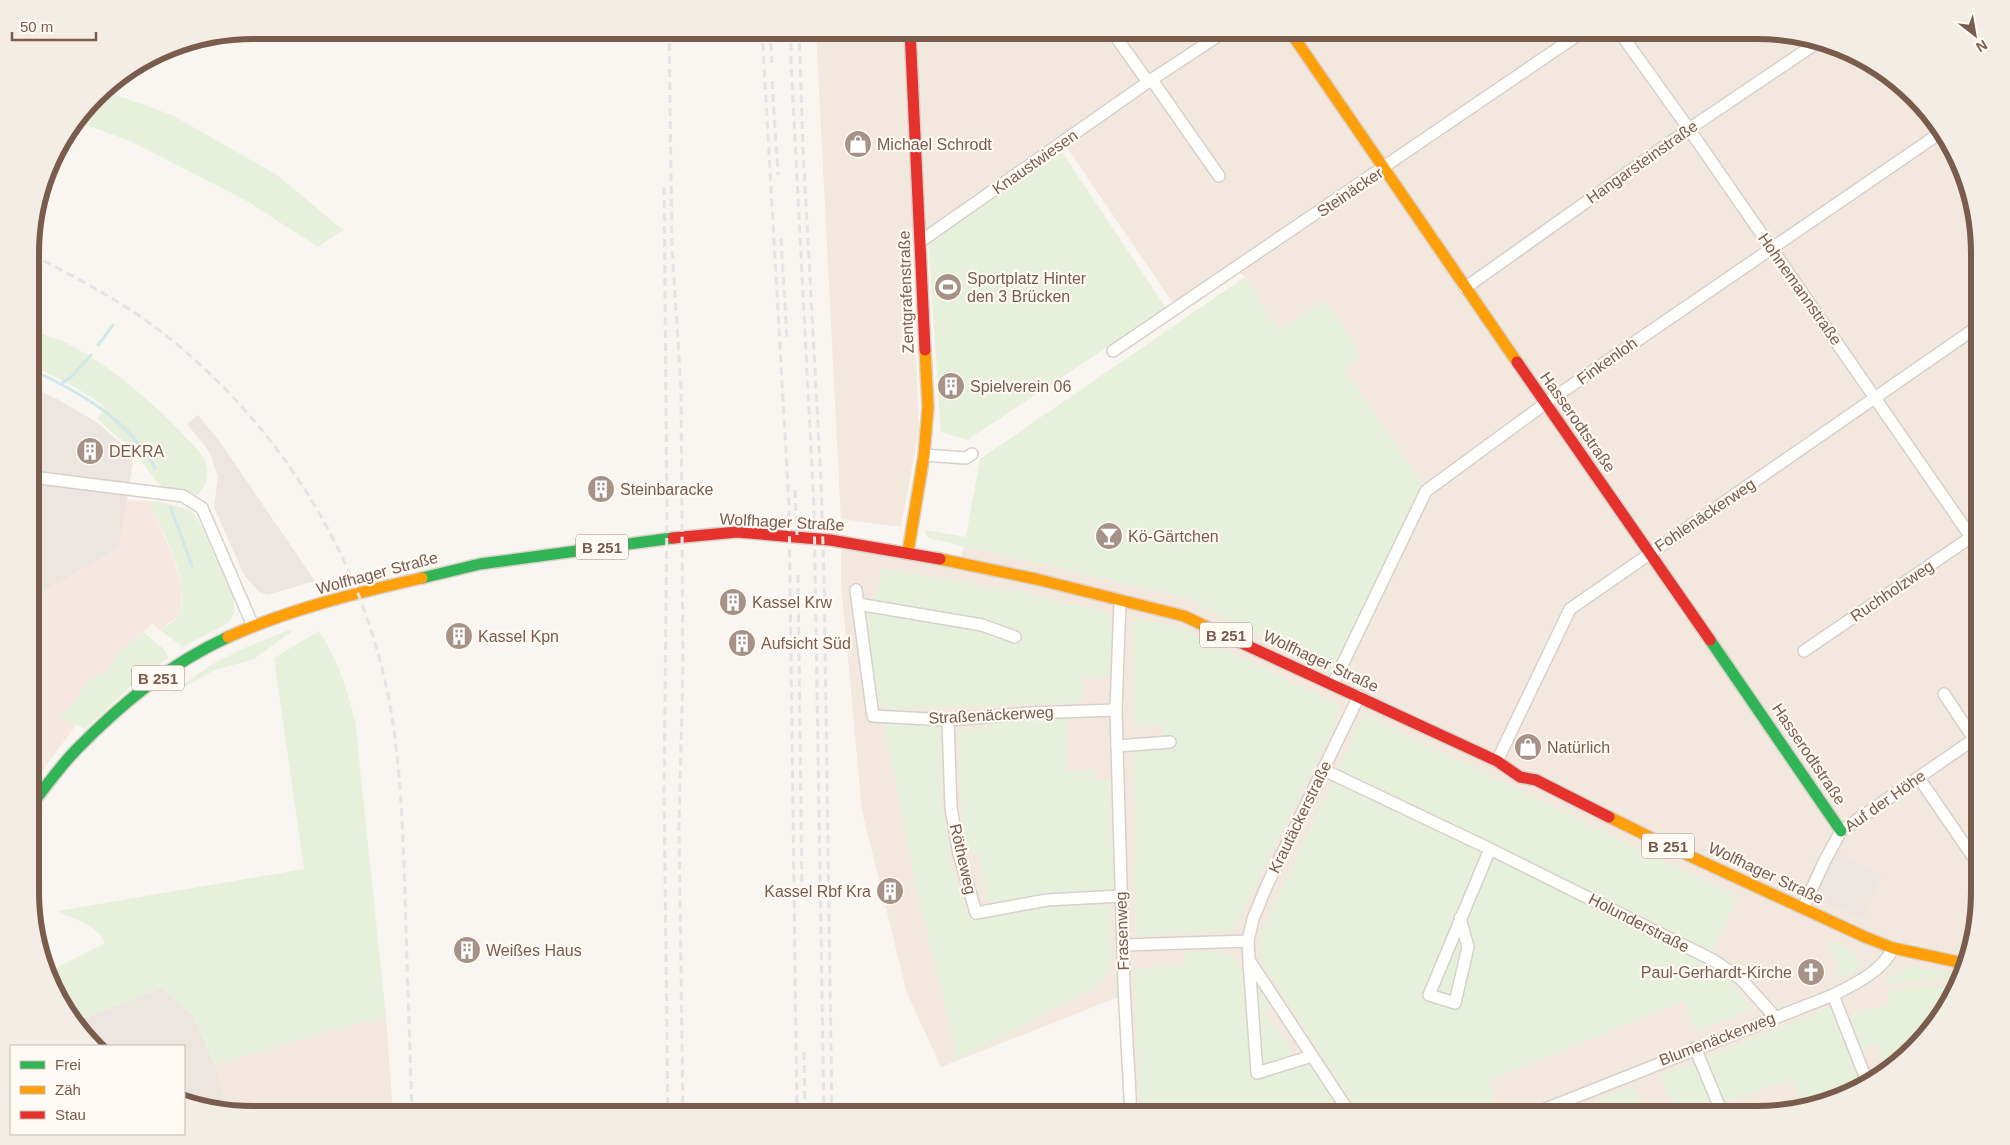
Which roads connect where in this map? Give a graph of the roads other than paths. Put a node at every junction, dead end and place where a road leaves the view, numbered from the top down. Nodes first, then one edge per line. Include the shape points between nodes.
1 (910, 39) edge
2 (1119, 39) edge
3 (1213, 39) edge
4 (1295, 39) edge
5 (1572, 39) edge
6 (1624, 39) edge
7 (1812, 46) edge
8 (1150, 81) junction
9 (1689, 129) junction
10 (1936, 136) edge
11 (1384, 168) junction
12 (1219, 176) dead end
13 (921, 241) junction
14 (1771, 248) junction
15 (1465, 288) junction
16 (1971, 331) edge
17 (1113, 351) dead end
18 (1876, 398) junction
19 (1546, 404) junction
20 (924, 454) junction
21 (972, 454) dead end
22 (39, 478) edge
23 (1971, 529) edge
24 (1971, 537) edge
25 (908, 552) junction
26 (1649, 554) junction
27 (856, 590) dead end
28 (1120, 600) junction
29 (858, 604) junction
30 (253, 626) junction
31 (1015, 637) dead end
32 (1804, 651) dead end
33 (1333, 684) junction
34 (1944, 694) dead end
35 (1359, 696) junction
36 (1116, 710) junction
37 (948, 720) junction
38 (1971, 729) edge
39 (1971, 741) edge
40 (1170, 742) dead end
41 (1117, 746) junction
42 (1501, 763) junction
43 (1324, 770) junction
44 (1919, 778) junction
45 (39, 795) edge
46 (1841, 831) junction
47 (1490, 848) junction
48 (1971, 854) edge
49 (1121, 896) junction
50 (1803, 908) junction
51 (1460, 918) junction
52 (1248, 941) junction
53 (1123, 945) junction
54 (1893, 948) junction
55 (1249, 960) junction
56 (1960, 962) edge
57 (1833, 995) junction
58 (1775, 1017) junction
59 (1695, 1048) junction
60 (1312, 1056) junction
61 (1865, 1078) edge
62 (1132, 1106) edge
63 (1345, 1106) edge
64 (1552, 1106) edge
65 (1720, 1106) edge

1 - 13 main road, Zentgrafenstraße
2 - 8 street
3 - 8 street, Knaustwiesen
4 - 11 main road, Hasserodtstraße
5 - 11 street, Steinäcker
6 - 9 street, Hohnemannstraße
7 - 9 street, Hangarsteinstraße
8 - 12 street
8 - 13 street, Knaustwiesen
9 - 14 street, Hohnemannstraße
9 - 15 street, Hangarsteinstraße
10 - 14 street, Finkenloh
11 - 15 main road, Hasserodtstraße
11 - 17 street, Steinäcker
13 - 20 main road, Zentgrafenstraße via 928,407
14 - 18 street, Hohnemannstraße
14 - 19 street, Finkenloh
15 - 19 main road, Hasserodtstraße
16 - 18 street, Fohlenäckerweg
18 - 23 street, Hohnemannstraße
18 - 26 street, Fohlenäckerweg
19 - 26 main road, Hasserodtstraße
19 - 33 street, Finkenloh via 1426,491
20 - 21 street via 966,458
20 - 25 main road, Zentgrafenstraße
22 - 30 street via 182,496 202,508
24 - 32 street, Ruchholzweg
25 - 28 main road, Wolfhager Straße / B 251
25 - 30 main road, Wolfhager Straße / B 251 via 830,540 736,532 652,540 503,560 441,572 326,602
26 - 42 street, Fohlenäckerweg via 1570,609
26 - 46 main road, Hasserodtstraße
27 - 29 street, Straßenäckerweg
28 - 33 main road, Wolfhager Straße / B 251 via 1184,616
28 - 36 street, Frasenweg
29 - 31 street via 982,625
29 - 37 street, Straßenäckerweg via 873,716
30 - 45 main road, Wolfhager Straße / B 251 via 179,664 127,701 77,749
33 - 35 main road, Wolfhager Straße / B 251
34 - 38 street, Auf der Höhe
35 - 42 main road, Wolfhager Straße / B 251
35 - 43 street, Krautäckerstraße
36 - 37 street, Straßenäckerweg via 1030,712
36 - 41 street, Frasenweg
37 - 49 street, Rötheweg via 951,808 959,854 976,912 1047,900
39 - 44 street, Auf der Höhe
40 - 41 street
41 - 49 street, Frasenweg
42 - 50 main road, Wolfhager Straße / B 251 via 1520,777 1536,780
43 - 47 street, Holunderstraße
43 - 52 street, Krautäckerstraße via 1267,885 1252,919
44 - 46 street, Auf der Höhe
44 - 48 street
46 - 50 street, Auf der Höhe
47 - 51 street
47 - 58 street, Holunderstraße via 1713,960 1741,979
49 - 53 street, Frasenweg
50 - 54 main road, Wolfhager Straße / B 251
51 - 51 street via 1429,995 1455,1003 1468,947
52 - 53 street
52 - 55 street, Krautäckerstraße
53 - 62 street, Frasenweg
54 - 56 main road, Wolfhager Straße / B 251
54 - 57 street, Blumenäckerweg via 1879,967
55 - 60 street
55 - 60 street, Krautäckerstraße via 1257,1073
57 - 58 street, Blumenäckerweg
57 - 61 street
58 - 59 street, Blumenäckerweg
59 - 64 street, Blumenäckerweg
59 - 65 street
60 - 63 street

